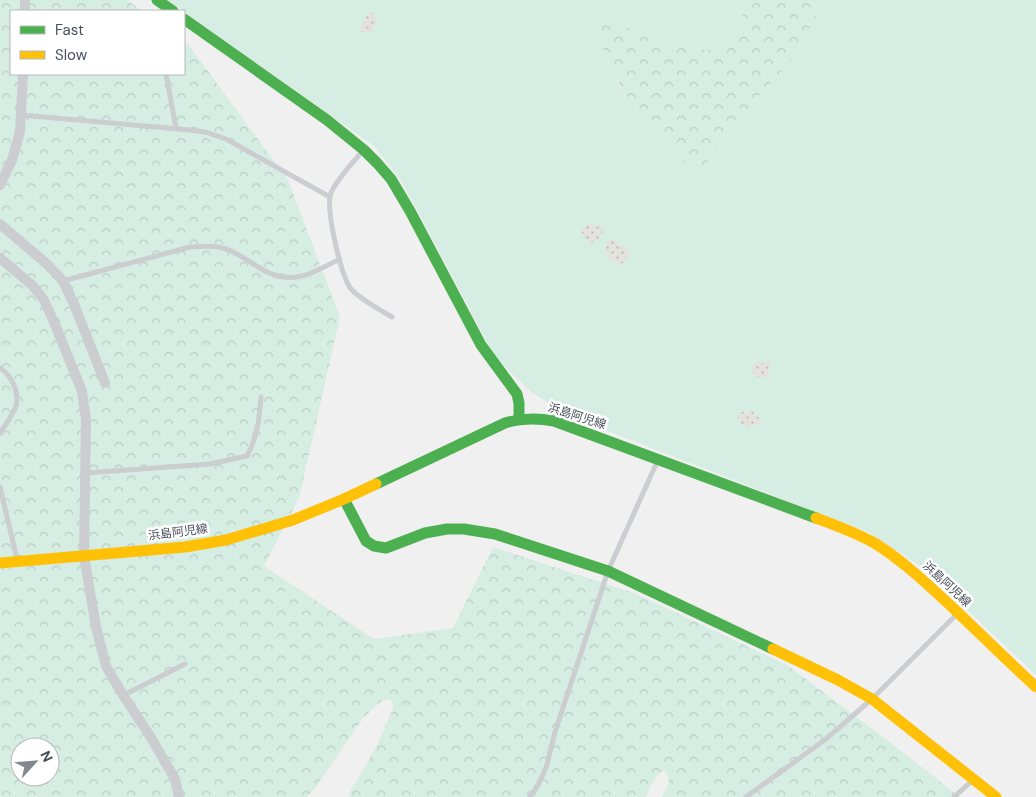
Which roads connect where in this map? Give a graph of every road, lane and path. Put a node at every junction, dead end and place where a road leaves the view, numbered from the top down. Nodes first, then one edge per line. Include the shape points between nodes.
1 (157, 0) edge
2 (172, 10) edge
3 (185, 20) edge
4 (23, 75) edge
5 (166, 75) edge
6 (21, 115) junction
7 (176, 128) junction
8 (364, 150) junction
9 (0, 185) edge
10 (330, 197) junction
11 (0, 224) edge
12 (0, 258) edge
13 (340, 259) junction
14 (63, 281) junction
15 (392, 317) dead end
16 (0, 368) edge
17 (105, 382) dead end
18 (261, 397) dead end
19 (519, 418) junction
20 (0, 433) edge
21 (658, 459) junction
22 (85, 474) junction
23 (0, 487) edge
24 (344, 499) junction
25 (84, 556) junction
26 (18, 561) junction
27 (0, 563) edge
28 (608, 571) junction
29 (958, 613) junction
30 (185, 664) dead end
31 (1036, 688) edge
32 (123, 695) junction
33 (872, 699) junction
34 (973, 779) junction
35 (179, 797) edge
36 (530, 797) edge
37 (746, 797) edge
38 (954, 797) edge
39 (996, 797) edge

1 - 2 street
3 - 8 street
4 - 6 street
5 - 7 lane
6 - 7 lane
6 - 9 street via 12,160
7 - 10 lane via 226,139
8 - 10 lane via 334,187
8 - 19 street via 391,179 481,345 517,394
10 - 13 lane via 330,215
11 - 14 street
12 - 22 street via 44,300 82,391 86,420
13 - 14 lane via 294,278 268,273 222,247 202,246
13 - 15 lane via 351,289
14 - 17 street
16 - 20 lane via 12,380 17,398 15,409
18 - 22 lane via 256,437 247,456 210,464
19 - 21 street, 浜島阿児線 via 554,421
19 - 24 street, 浜島阿児線
21 - 28 lane
21 - 29 street, 浜島阿児線 via 866,538 905,564
22 - 25 street
23 - 26 lane
24 - 25 street, 浜島阿児線 via 293,520 226,540
24 - 28 street via 366,541 378,548 437,531 464,528 505,536
25 - 26 street, 浜島阿児線
25 - 32 street via 106,666
26 - 27 street, 浜島阿児線
28 - 33 street
28 - 36 lane via 546,768
29 - 31 street, 浜島阿児線
29 - 33 lane
30 - 32 lane
32 - 35 street via 175,779
33 - 34 street
33 - 37 lane via 826,739
34 - 38 lane
34 - 39 street

